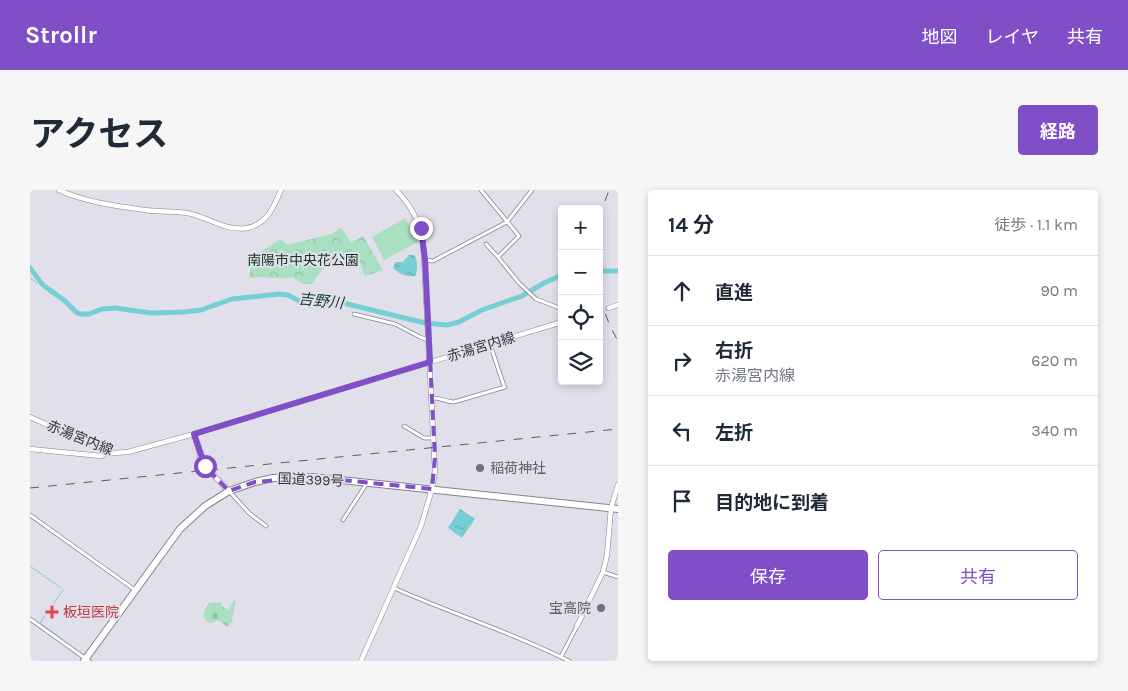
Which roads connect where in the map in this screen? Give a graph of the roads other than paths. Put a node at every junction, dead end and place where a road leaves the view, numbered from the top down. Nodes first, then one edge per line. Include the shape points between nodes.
1 (59, 190) edge
2 (281, 190) edge
3 (396, 190) edge
4 (481, 190) edge
5 (532, 190) edge
6 (507, 222) junction
7 (486, 244) dead end
8 (498, 257) junction
9 (425, 260) junction
10 (618, 305) edge
11 (558, 307) edge
12 (609, 308) tunnel mouth
13 (354, 314) dead end
14 (558, 323) edge
15 (429, 340) junction
16 (490, 344) junction
17 (430, 362) junction
18 (432, 398) junction
19 (30, 417) edge
20 (404, 426) dead end
21 (194, 434) junction
22 (434, 438) junction
23 (30, 449) edge
24 (108, 452) junction
25 (368, 482) junction
26 (618, 485) edge
27 (432, 489) junction
28 (229, 491) junction
29 (615, 509) edge
30 (30, 515) edge
31 (343, 520) dead end
32 (266, 526) dead end
33 (603, 572) junction
34 (618, 577) edge
35 (394, 588) junction
36 (136, 590) junction
37 (30, 619) edge
38 (577, 626) joint
39 (561, 657) junction
40 (86, 660) edge
41 (362, 661) edge
42 (569, 661) edge

1 - 2 street via 92,201 146,211 185,213 245,228 267,218
3 - 9 street via 418,220
4 - 6 street
5 - 6 street
6 - 8 street via 519,236
6 - 9 street via 434,261
7 - 8 street
8 - 11 street via 536,299
9 - 15 street
10 - 12 street
13 - 15 street via 395,324
14 - 16 street, 赤湯宮内線
15 - 17 street
16 - 17 street, 赤湯宮内線
16 - 18 street via 505,386 454,402
17 - 18 street
17 - 21 street, 赤湯宮内線
18 - 22 street
19 - 24 street, 赤湯宮内線
20 - 22 street via 424,438
21 - 24 street, 赤湯宮内線 via 128,452
21 - 28 street via 202,462
22 - 27 street
23 - 24 street via 101,456
25 - 27 highway, 国道399号
25 - 28 highway, 国道399号 via 295,477 264,479
25 - 31 street
26 - 29 street
27 - 29 highway, 国道399号
27 - 35 street via 421,526
28 - 32 street
28 - 36 highway, 国道399号 via 205,506 180,529
29 - 33 street
30 - 36 street
33 - 34 street
33 - 38 street
35 - 39 street
35 - 41 street
36 - 40 highway, 国道399号
37 - 40 street
38 - 39 street
39 - 42 street

